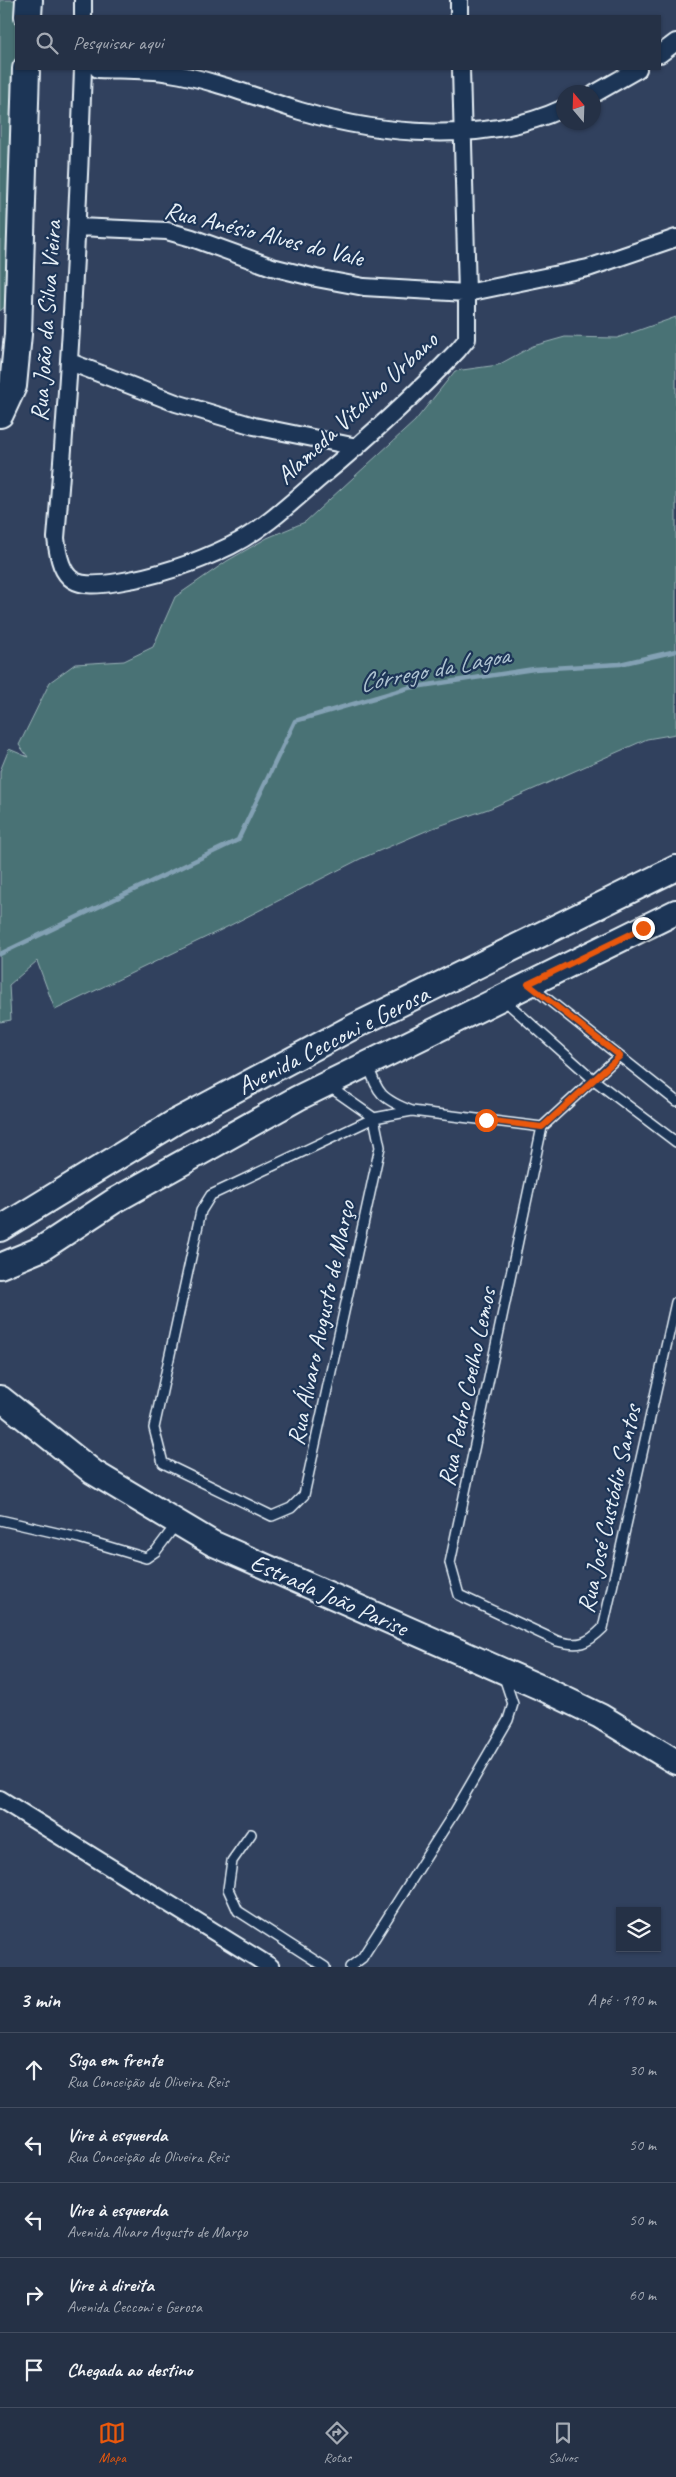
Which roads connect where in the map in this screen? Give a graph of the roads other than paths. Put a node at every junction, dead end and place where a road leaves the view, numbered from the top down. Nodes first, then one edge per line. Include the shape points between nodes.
1 (29, 0) edge
2 (84, 0) edge
3 (459, 0) edge
4 (28, 15) edge
5 (83, 15) edge
6 (459, 15) edge
7 (676, 42) edge
8 (661, 53) edge
9 (26, 70) edge
10 (83, 70) edge
11 (122, 70) edge
12 (461, 70) edge
13 (636, 70) edge
14 (601, 90) edge
15 (556, 111) edge
16 (464, 131) junction
17 (78, 227) junction
18 (676, 238) edge
19 (466, 293) junction
20 (9, 327) edge
21 (70, 362) junction
22 (2, 406) edge
23 (356, 447) junction
24 (66, 575) joint
25 (673, 877) edge
26 (676, 912) edge
27 (528, 984) junction
28 (500, 997) junction
29 (353, 1027) junction
30 (620, 1056) junction
31 (368, 1063) junction
32 (594, 1080) junction
33 (326, 1084) junction
34 (676, 1101) edge
35 (412, 1111) junction
36 (374, 1118) junction
37 (542, 1127) junction
38 (676, 1142) edge
39 (0, 1229) edge
40 (0, 1266) edge
41 (676, 1302) edge
42 (0, 1398) edge
43 (0, 1520) edge
44 (178, 1523) junction
45 (514, 1621) joint
46 (502, 1672) junction
47 (676, 1762) edge
48 (0, 1799) edge
49 (251, 1834) dead end
50 (271, 1967) edge
51 (325, 1967) edge
52 (350, 1967) edge

1 - 4 main road
2 - 5 street
3 - 6 street
7 - 8 street
9 - 20 main road
10 - 17 street, Rua João da Silva Vieira
11 - 16 street via 169,72 234,88 349,124 403,132
12 - 16 street, Alameda Vitalino Urbano
13 - 14 street
15 - 16 street via 510,125
16 - 19 street, Alameda Vitalino Urbano
17 - 19 street, Rua Anésio Alves do Vale via 167,231 272,267 364,287
17 - 21 street, Rua João da Silva Vieira
18 - 19 street via 588,268
19 - 23 street, Alameda Vitalino Urbano via 467,339 446,363
20 - 22 main road via 13,386
21 - 23 street via 176,403 254,426
21 - 24 street, Rua João da Silva Vieira via 56,538 58,558
23 - 24 street, Alameda Vitalino Urbano via 268,523 230,546 182,566 138,579 81,585
25 - 29 street, Avenida Cecconi e Gerosa
26 - 27 street, Avenida Cecconi e Gerosa
27 - 28 street, Avenida Cecconi e Gerosa
27 - 30 lane
28 - 31 street, Avenida Cecconi e Gerosa
28 - 32 lane
29 - 31 street
29 - 39 street, Avenida Cecconi e Gerosa via 175,1122
30 - 32 lane
30 - 34 lane
31 - 33 street, Avenida Cecconi e Gerosa
31 - 35 lane via 374,1084 382,1096
32 - 37 lane
32 - 38 lane
33 - 36 lane
33 - 40 street, Avenida Cecconi e Gerosa via 242,1127 114,1200 41,1249
35 - 36 lane
35 - 37 lane
36 - 36 lane, Rua Álvaro Augusto de Março via 211,1196 201,1211 154,1428 163,1463 272,1516 291,1508 304,1495 380,1147
37 - 45 lane, Rua Pedro Coelho Lemos via 450,1563 459,1595
41 - 45 lane, Rua José Custódio Santos via 603,1628 590,1642 570,1644
42 - 44 street, Estrada João Parise via 93,1472
43 - 44 lane via 146,1558 156,1551
44 - 46 street, Estrada João Parise via 212,1543
46 - 47 street, Estrada João Parise via 600,1716
46 - 52 lane via 512,1704 508,1720 454,1814 362,1958
48 - 50 street
49 - 51 lane via 232,1861 228,1889 238,1911

